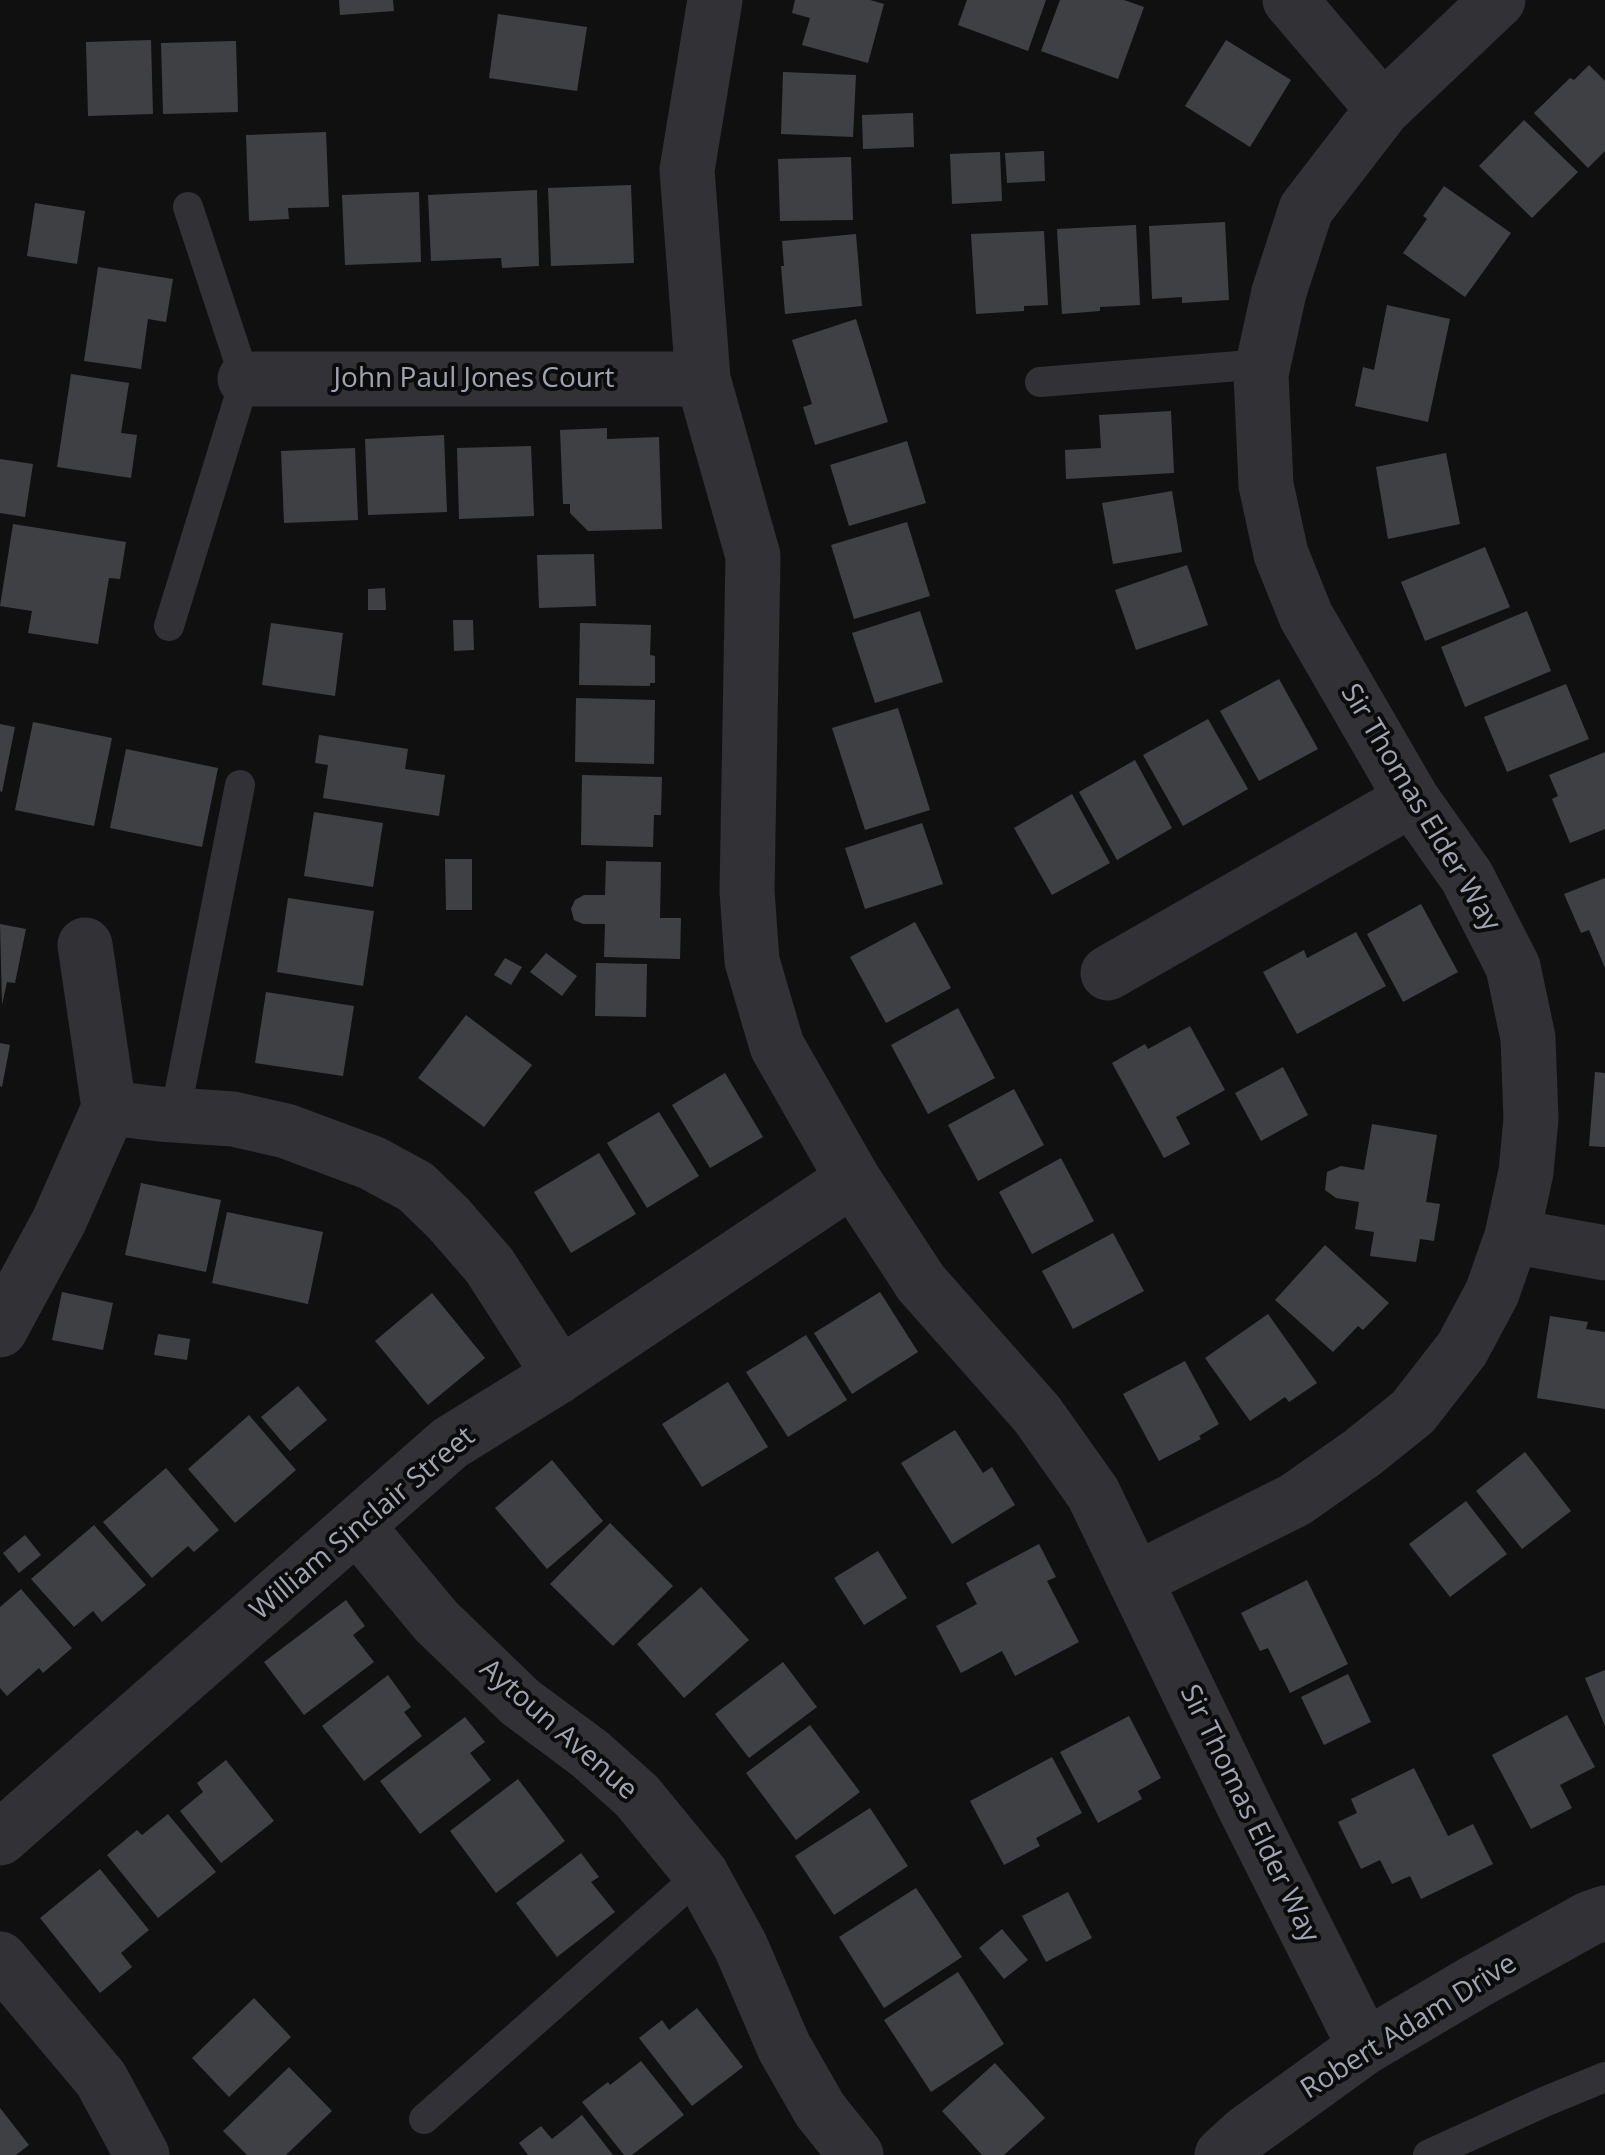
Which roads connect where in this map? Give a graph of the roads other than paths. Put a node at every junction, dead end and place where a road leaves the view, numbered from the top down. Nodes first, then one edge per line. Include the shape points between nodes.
1 (715, 0) edge
2 (1290, 0) edge
3 (1498, 0) edge
4 (1383, 109) junction
5 (188, 207) dead end
6 (1264, 364) junction
7 (244, 379) junction
8 (703, 379) junction
9 (1040, 382) dead end
10 (169, 626) dead end
11 (240, 785) dead end
12 (1412, 799) junction
13 (86, 945) dead end
14 (1108, 973) dead end
15 (108, 1108) junction
16 (174, 1116) junction
17 (853, 1179) junction
18 (1512, 1236) junction
19 (1605, 1252) edge
20 (0, 1330) edge
21 (560, 1375) junction
22 (357, 1526) junction
23 (1135, 1580) junction
24 (0, 1838) edge
25 (701, 1874) junction
26 (1605, 1912) edge
27 (0, 1960) edge
28 (1365, 2047) junction
29 (1605, 2078) edge
30 (424, 2119) dead end
31 (142, 2155) edge
32 (856, 2155) edge
33 (1222, 2155) edge
34 (1428, 2155) edge

1 - 8 street, Sir Thomas Elder Way via 686,170
2 - 4 street
3 - 4 street, Sir Thomas Elder Way
4 - 6 street, Sir Thomas Elder Way via 1306,208
5 - 7 lane
6 - 9 lane
6 - 12 street, Sir Thomas Elder Way via 1266,485 1281,554 1306,616
7 - 8 street, John Paul Jones Court
7 - 10 lane
8 - 17 street, Sir Thomas Elder Way via 753,556 747,891 752,961 777,1046
11 - 16 lane
12 - 14 street
12 - 18 street, Sir Thomas Elder Way via 1468,878 1513,967 1528,1038 1531,1119
13 - 15 street
15 - 16 street
15 - 20 street
16 - 21 street via 286,1131 416,1187 489,1265
17 - 21 street, William Sinclair Street
17 - 23 street, Sir Thomas Elder Way via 921,1283 1037,1414 1094,1493
18 - 19 street
18 - 23 street, Sir Thomas Elder Way via 1462,1349 1413,1412 1295,1500
21 - 22 street, William Sinclair Street via 450,1443
22 - 24 street, William Sinclair Street
22 - 25 street, Aytoun Avenue via 436,1621 520,1702 637,1796
23 - 28 street, Sir Thomas Elder Way
25 - 30 lane
25 - 32 street, Aytoun Avenue via 784,2047
26 - 28 street, Robert Adam Drive
27 - 31 street via 101,2078
28 - 33 street, Robert Adam Drive
29 - 34 lane

